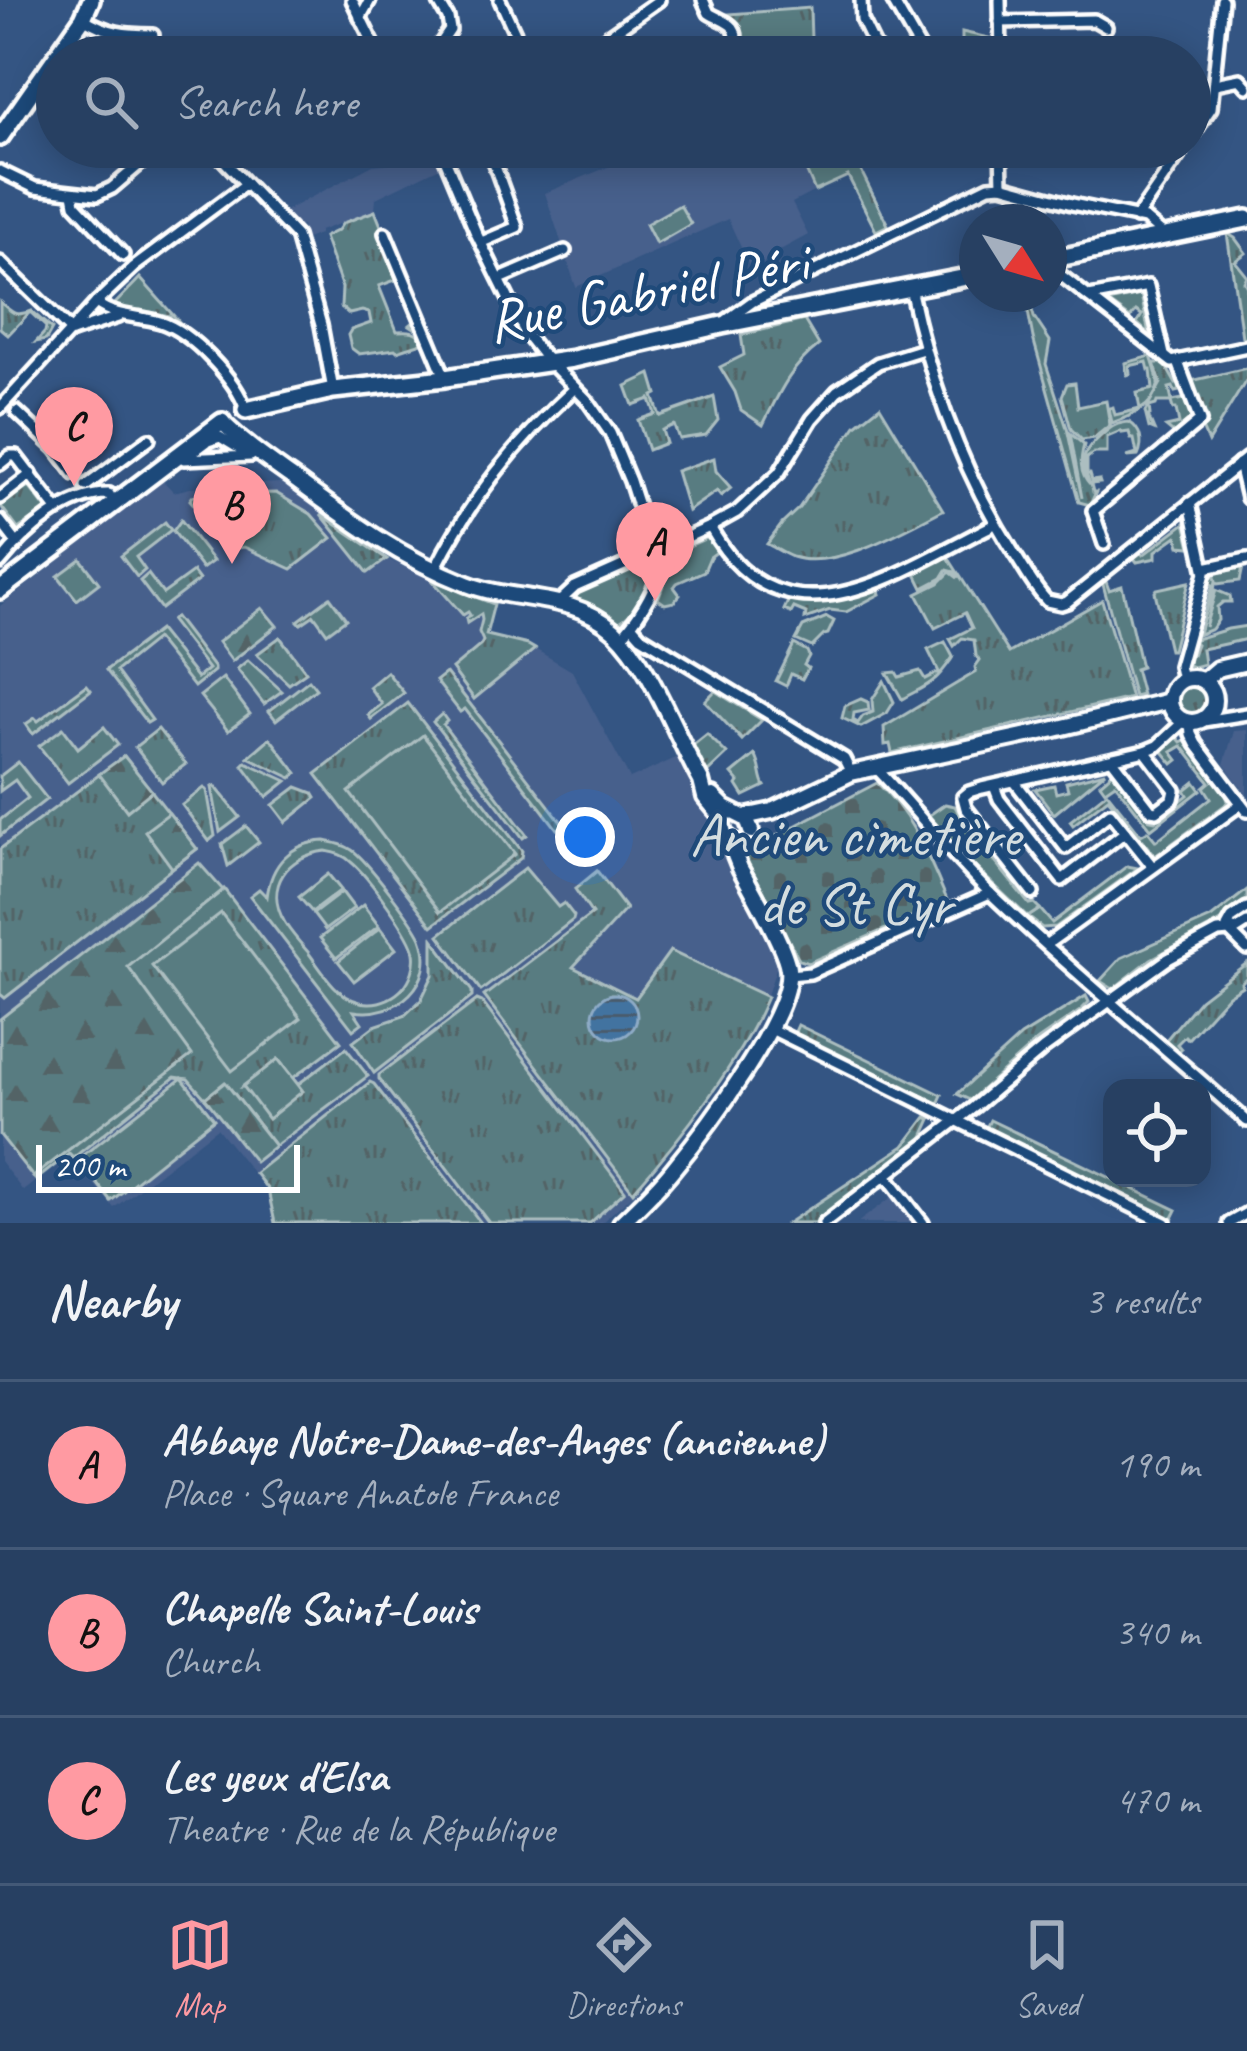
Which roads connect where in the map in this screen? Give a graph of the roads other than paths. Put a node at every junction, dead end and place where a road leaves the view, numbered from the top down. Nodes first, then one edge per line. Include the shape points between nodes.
1 (95, 0) edge
2 (352, 0) edge
3 (370, 0) edge
4 (500, 0) edge
5 (658, 0) edge
6 (704, 0) edge
7 (861, 0) edge
8 (892, 0) edge
9 (1000, 0) edge
10 (1222, 0) edge
11 (439, 3) dead end
12 (360, 18) junction
13 (87, 21) junction
14 (1000, 22) junction
15 (1106, 27) dead end
16 (153, 35) dead end
17 (76, 36) edge
18 (79, 36) edge
19 (369, 36) edge
20 (445, 36) edge
21 (516, 36) edge
22 (607, 36) edge
23 (735, 36) edge
24 (869, 36) edge
25 (913, 36) edge
26 (1000, 36) edge
27 (1215, 84) junction
28 (1247, 87) edge
29 (36, 88) edge
30 (36, 99) edge
31 (1211, 108) edge
32 (0, 136) edge
33 (0, 150) edge
34 (135, 168) edge
35 (231, 168) edge
36 (449, 168) edge
37 (496, 168) edge
38 (1002, 168) edge
39 (1171, 168) edge
40 (0, 172) edge
41 (246, 184) junction
42 (1002, 185) junction
43 (73, 193) junction
44 (1136, 218) junction
45 (1247, 219) edge
46 (385, 232) dead end
47 (1165, 236) junction
48 (482, 242) junction
49 (1139, 242) junction
50 (566, 251) dead end
51 (123, 255) dead end
52 (1067, 259) edge
53 (0, 262) edge
54 (959, 278) edge
55 (1067, 278) edge
56 (500, 279) junction
57 (910, 288) junction
58 (1089, 297) junction
59 (96, 303) junction
60 (122, 316) junction
61 (722, 325) junction
62 (72, 332) junction
63 (1247, 346) edge
64 (923, 349) junction
65 (1164, 355) junction
66 (550, 362) junction
67 (1178, 362) junction
68 (445, 379) junction
69 (575, 388) junction
70 (333, 390) junction
71 (0, 408) edge
72 (246, 410) junction
73 (16, 412) dead end
74 (222, 422) junction
75 (149, 440) dead end
76 (250, 455) joint
77 (1243, 460) edge
78 (0, 464) edge
79 (31, 474) junction
80 (75, 474) dead end
81 (88, 488) junction
82 (0, 498) edge
83 (1247, 499) edge
84 (113, 502) junction
85 (1190, 503) junction
86 (58, 511) junction
87 (0, 521) edge
88 (995, 524) junction
89 (710, 527) junction
90 (16, 543) junction
91 (1104, 544) dead end
92 (651, 552) junction
93 (1247, 559) edge
94 (0, 563) edge
95 (1205, 568) junction
96 (435, 569) junction
97 (0, 590) edge
98 (559, 602) junction
99 (626, 632) junction
100 (1247, 662) edge
101 (1182, 680) junction
102 (1203, 681) junction
103 (1169, 701) junction
104 (1247, 714) edge
105 (1190, 722) junction
106 (1145, 751) junction
107 (1112, 759) junction
108 (876, 768) junction
109 (851, 773) junction
110 (700, 781) junction
111 (1014, 781) junction
112 (994, 786) junction
113 (1244, 808) edge
114 (745, 821) junction
115 (724, 825) junction
116 (1125, 832) junction
117 (735, 842) junction
118 (1066, 848) junction
119 (1048, 862) junction
120 (1153, 867) junction
121 (990, 893) junction
122 (1033, 893) dead end
123 (1247, 908) edge
124 (1247, 923) edge
125 (1046, 944) junction
126 (1247, 950) edge
127 (789, 975) junction
128 (1109, 1002) junction
129 (769, 1028) junction
130 (956, 1120) junction
131 (1247, 1121) edge
132 (886, 1175) junction
133 (1247, 1213) edge
134 (621, 1223) edge
135 (824, 1223) edge
136 (923, 1223) edge
137 (1166, 1223) edge
138 (1229, 1223) edge

1 - 13 main road
2 - 12 street
3 - 12 street
4 - 21 street
5 - 22 street
6 - 23 street
7 - 24 street
8 - 25 street
9 - 14 street
10 - 27 street
11 - 20 street
12 - 19 street
13 - 16 street via 117,34
13 - 17 main road
13 - 18 main road
14 - 15 street via 1094,20
14 - 26 street
27 - 28 street via 1240,80
27 - 31 street
29 - 32 main road
30 - 33 main road
34 - 43 street via 97,195
35 - 41 street
36 - 48 street
37 - 48 street via 517,227
38 - 42 street
39 - 44 street
40 - 43 street
41 - 59 street
41 - 70 street via 298,241
42 - 44 street
42 - 61 street via 968,194 748,304
43 - 51 street
44 - 47 street
44 - 49 street via 1144,228
45 - 47 main road
46 - 68 street
47 - 49 main road
48 - 56 street
49 - 52 main road
50 - 56 street
53 - 62 street
54 - 57 main road, Rue Gabriel Péri
55 - 58 street
56 - 66 street via 526,334
57 - 61 main road, Rue Gabriel Péri
57 - 64 street
58 - 65 street
58 - 65 street via 1148,286
59 - 60 street
59 - 62 street
60 - 62 street
60 - 72 street via 164,323 190,339
61 - 66 main road, Rue Gabriel Péri
62 - 71 street
63 - 67 street
64 - 88 street
64 - 89 street via 848,382 768,486
65 - 67 street
66 - 68 main road, Rue Gabriel Péri
66 - 69 street
67 - 91 street via 1201,422 1093,511
68 - 70 main road, Rue Gabriel Péri
69 - 92 street via 616,445
69 - 96 street via 469,506
70 - 72 main road, Rue Gabriel Péri via 291,391
72 - 74 main road, Rue Gabriel Péri
73 - 80 street
74 - 84 main road, Rue Gabriel Péri
74 - 96 street via 370,536
75 - 81 street
76 - 76 street via 188,459 184,459 220,436
77 - 83 street
77 - 85 street
78 - 79 street via 16,456
79 - 82 street
79 - 86 street
81 - 84 street
81 - 86 street
84 - 97 main road, Rue Gabriel Péri
85 - 88 street via 1067,602 1041,595
85 - 95 street
86 - 90 street
87 - 90 street
88 - 89 street via 850,593 818,598 763,585
89 - 92 street
90 - 94 street
92 - 98 street via 575,586
92 - 99 street via 655,589
93 - 95 street
95 - 101 street
96 - 98 street via 502,594
98 - 99 street
99 - 109 street via 844,758
99 - 110 street
100 - 102 street
101 - 102 street
101 - 103 street
102 - 105 street via 1213,692 1210,713
103 - 105 street
103 - 108 street
104 - 105 street
105 - 106 street
105 - 113 street via 1196,744
106 - 107 street
106 - 107 street via 1175,790 1157,811
107 - 111 street
108 - 109 street
108 - 121 street
109 - 114 street
110 - 114 street
110 - 115 street
111 - 112 street
111 - 118 street
112 - 119 street
112 - 122 street via 969,792 964,802
113 - 120 street
114 - 115 street
114 - 117 street via 747,839
115 - 117 street
116 - 118 street via 1110,813
116 - 119 street via 1062,880
116 - 120 street
117 - 127 street
118 - 119 street
120 - 125 street
121 - 125 street
121 - 127 street via 810,973
123 - 124 street via 1227,927
125 - 128 street
126 - 128 street via 1229,931 1218,932
127 - 129 street
128 - 130 street
128 - 131 street
129 - 130 street
129 - 134 street via 711,1121
130 - 132 street
130 - 137 street
132 - 135 street
132 - 136 street
133 - 138 street

